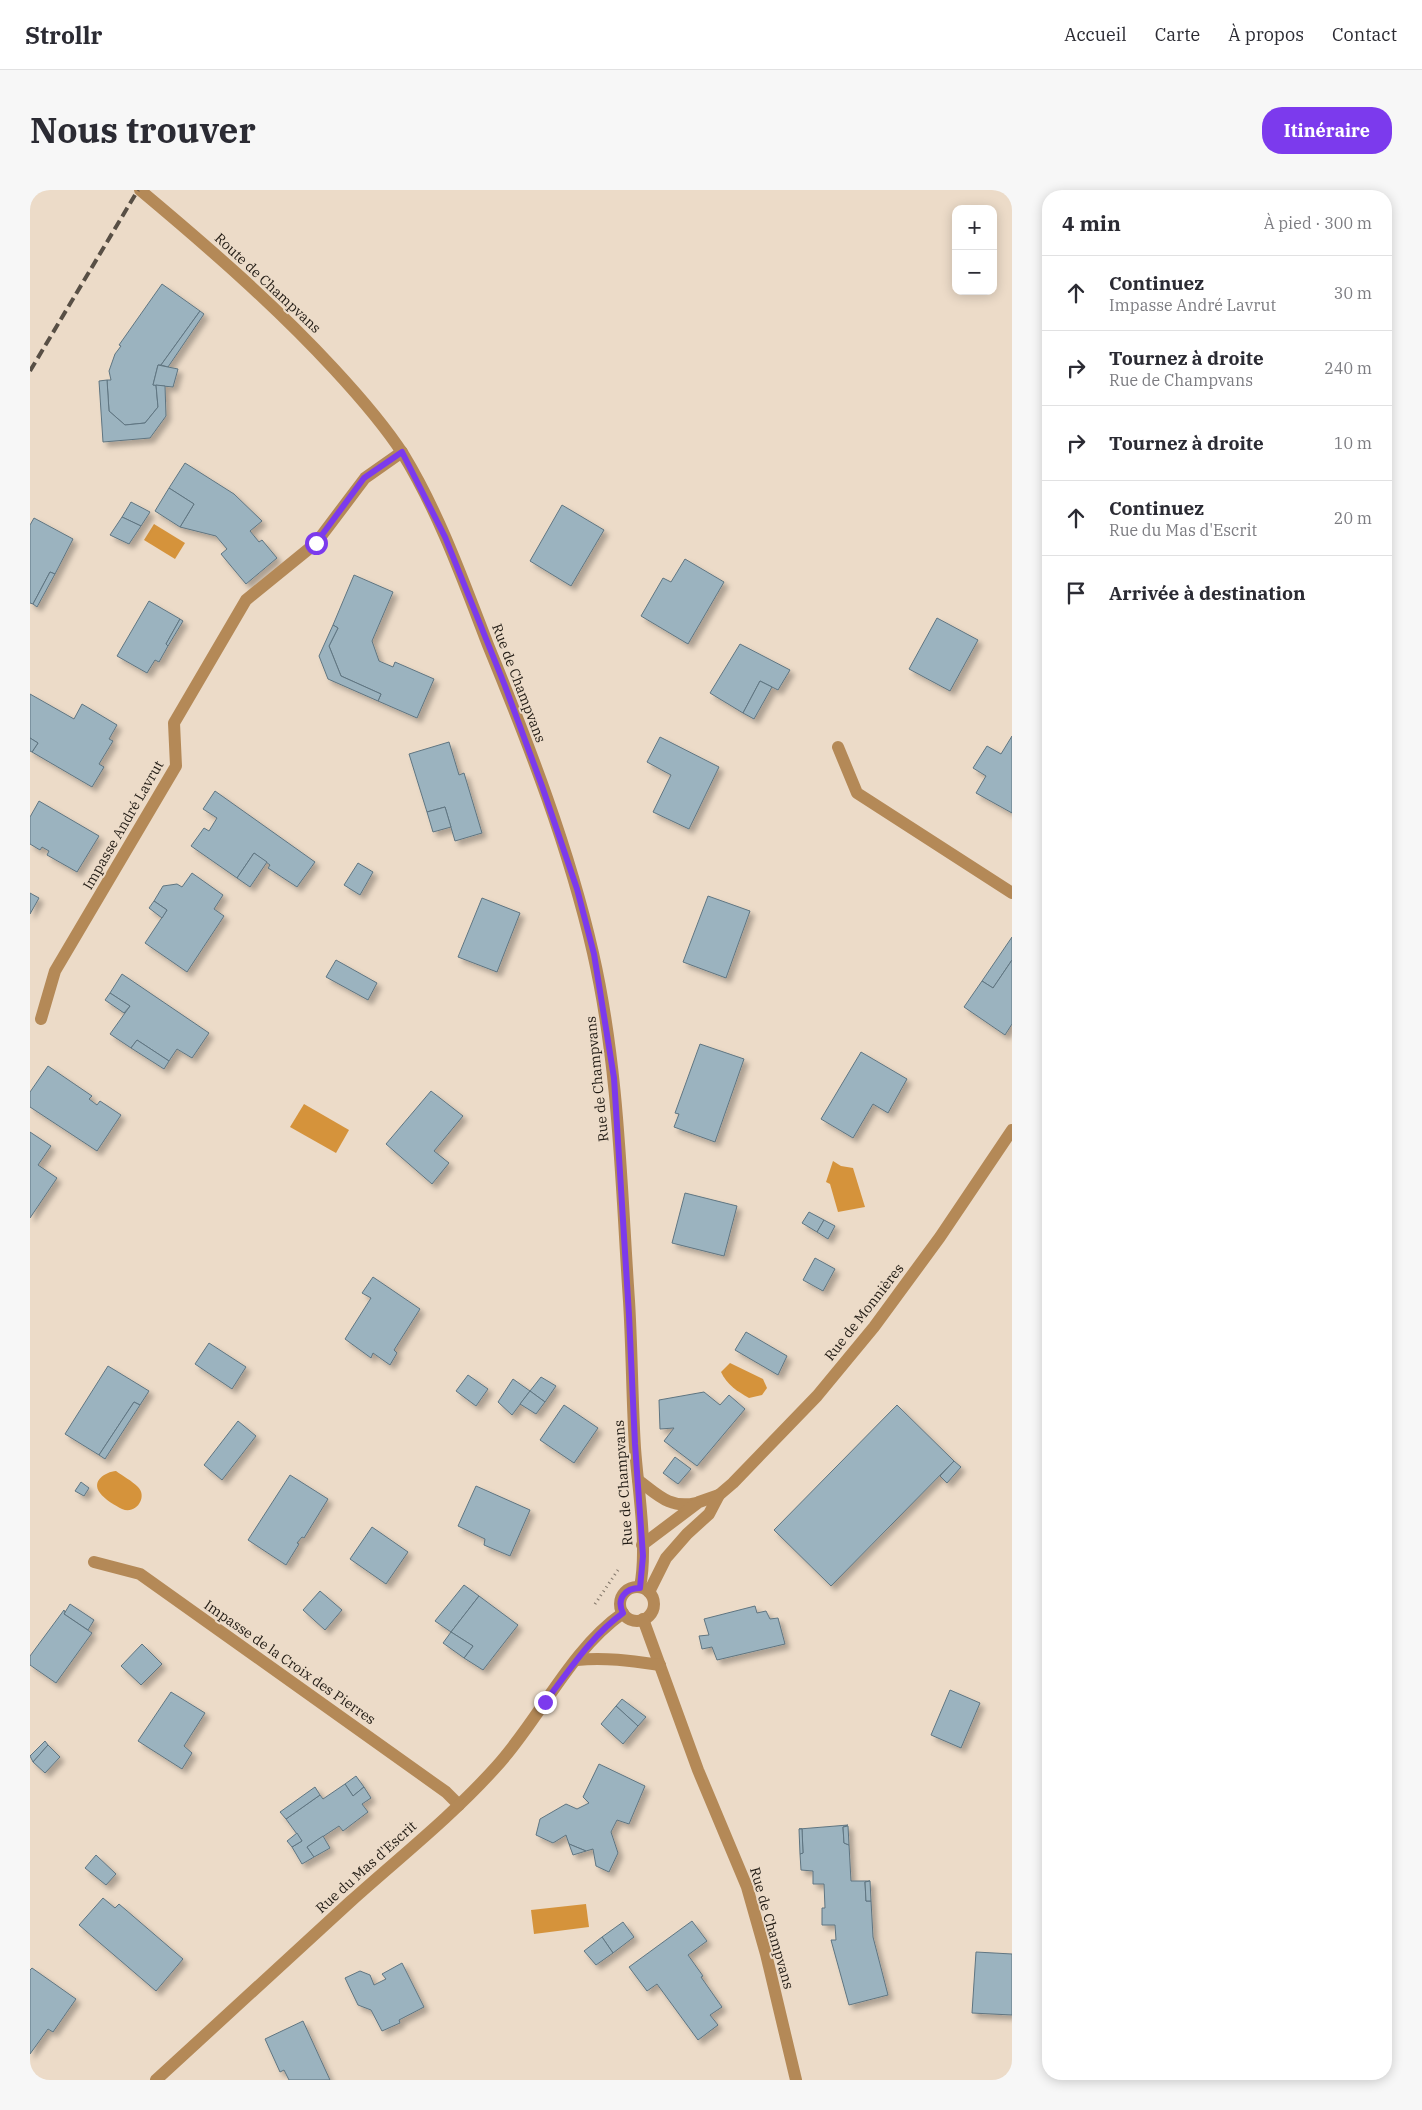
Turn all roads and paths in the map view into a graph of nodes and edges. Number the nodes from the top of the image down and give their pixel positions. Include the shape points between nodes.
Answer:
1 (140, 190) edge
2 (368, 405) joint
3 (402, 452) junction
4 (838, 747) dead end
5 (1012, 893) edge
6 (41, 1019) dead end
7 (1012, 1130) edge
8 (638, 1480) junction
9 (719, 1495) junction
10 (699, 1502) junction
11 (642, 1545) junction
12 (94, 1562) dead end
13 (620, 1565) dead end
14 (644, 1590) junction
15 (589, 1611) dead end
16 (623, 1613) junction
17 (643, 1619) junction
18 (577, 1660) junction
19 (660, 1665) junction
20 (459, 1805) junction
21 (156, 2080) edge
22 (796, 2080) edge

1 - 2 street, Route de Champvans via 244,278
2 - 3 street, Rue de Champvans
3 - 6 street, Impasse André Lavrut via 364,478 316,543 246,600 174,723 176,766 55,971
3 - 8 street, Rue de Champvans via 445,537 505,686 577,889 594,954 614,1078
4 - 5 street via 857,793
7 - 9 street, Rue de Monnières via 874,1327 817,1396
8 - 10 street, Rue de Monnières via 670,1503
8 - 11 street, Rue de Champvans
9 - 10 street, Rue de Monnières
9 - 14 street, Rue de Monnières via 709,1514 666,1558
10 - 11 street, Rue de Monnières
11 - 14 street, Rue de Champvans
12 - 20 street, Impasse de la Croix des Pierres via 140,1574 446,1792
13 - 15 path
14 - 16 street via 629,1589 621,1597
14 - 17 street via 653,1602 653,1608
16 - 17 street via 632,1620
16 - 18 street, Rue du Mas d'Escrit
17 - 19 street, Rue de Champvans
18 - 19 street via 593,1658
18 - 20 street, Rue du Mas d'Escrit via 519,1740
19 - 22 street, Rue de Champvans via 698,1770 747,1887
20 - 21 street, Rue du Mas d'Escrit

